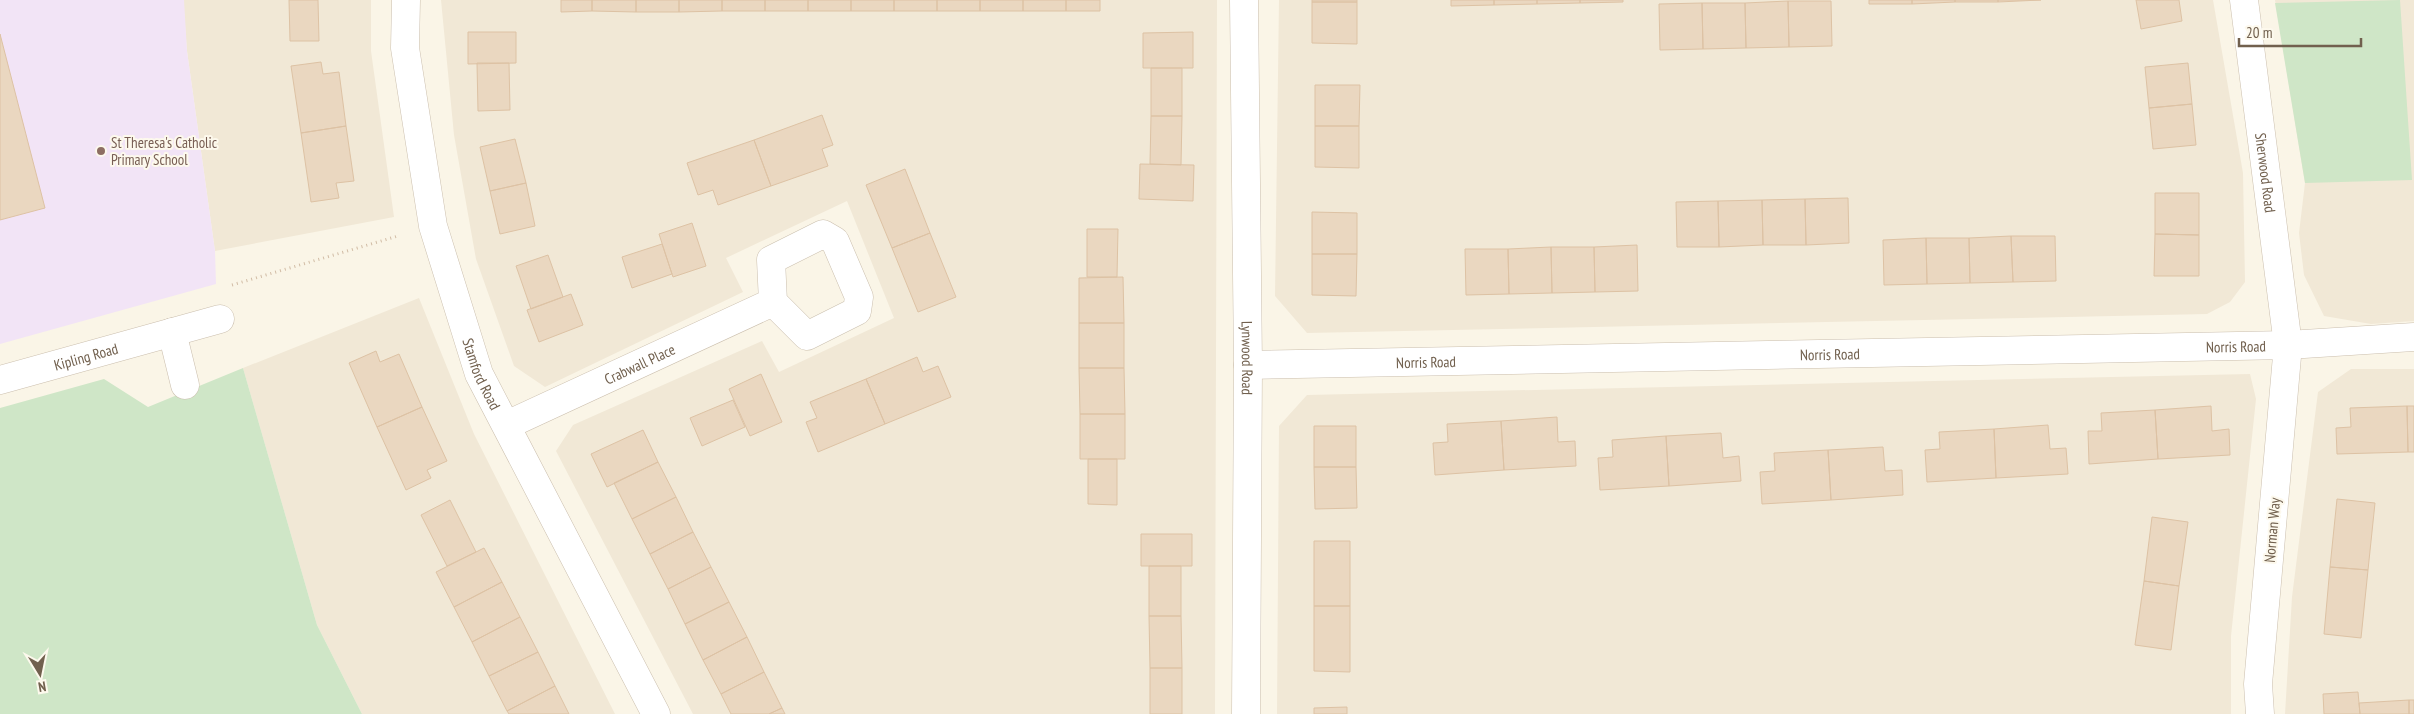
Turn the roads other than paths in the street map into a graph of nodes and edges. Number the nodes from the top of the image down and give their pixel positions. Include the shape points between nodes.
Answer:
1 (406, 0) edge
2 (1244, 0) edge
3 (2244, 0) edge
4 (773, 302) dead end
5 (220, 319) road end
6 (172, 332) junction
7 (2414, 338) edge
8 (2288, 345) junction
9 (1248, 366) junction
10 (0, 380) edge
11 (185, 385) dead end
12 (507, 425) junction
13 (656, 714) edge
14 (1246, 714) edge
15 (2260, 714) edge

1 - 12 street, Stamford Road via 405,48 433,226 480,374
2 - 9 street, Lynwood Road
3 - 8 street, Sherwood Road
4 - 12 street, Crabwall Place
5 - 6 street, Kipling Road
6 - 10 street, Kipling Road
6 - 11 street
7 - 8 street, Norris Road
8 - 9 street, Norris Road
8 - 15 street, Norman Way via 2258,684
9 - 14 street, Lynwood Road
12 - 13 street, Stamford Road

